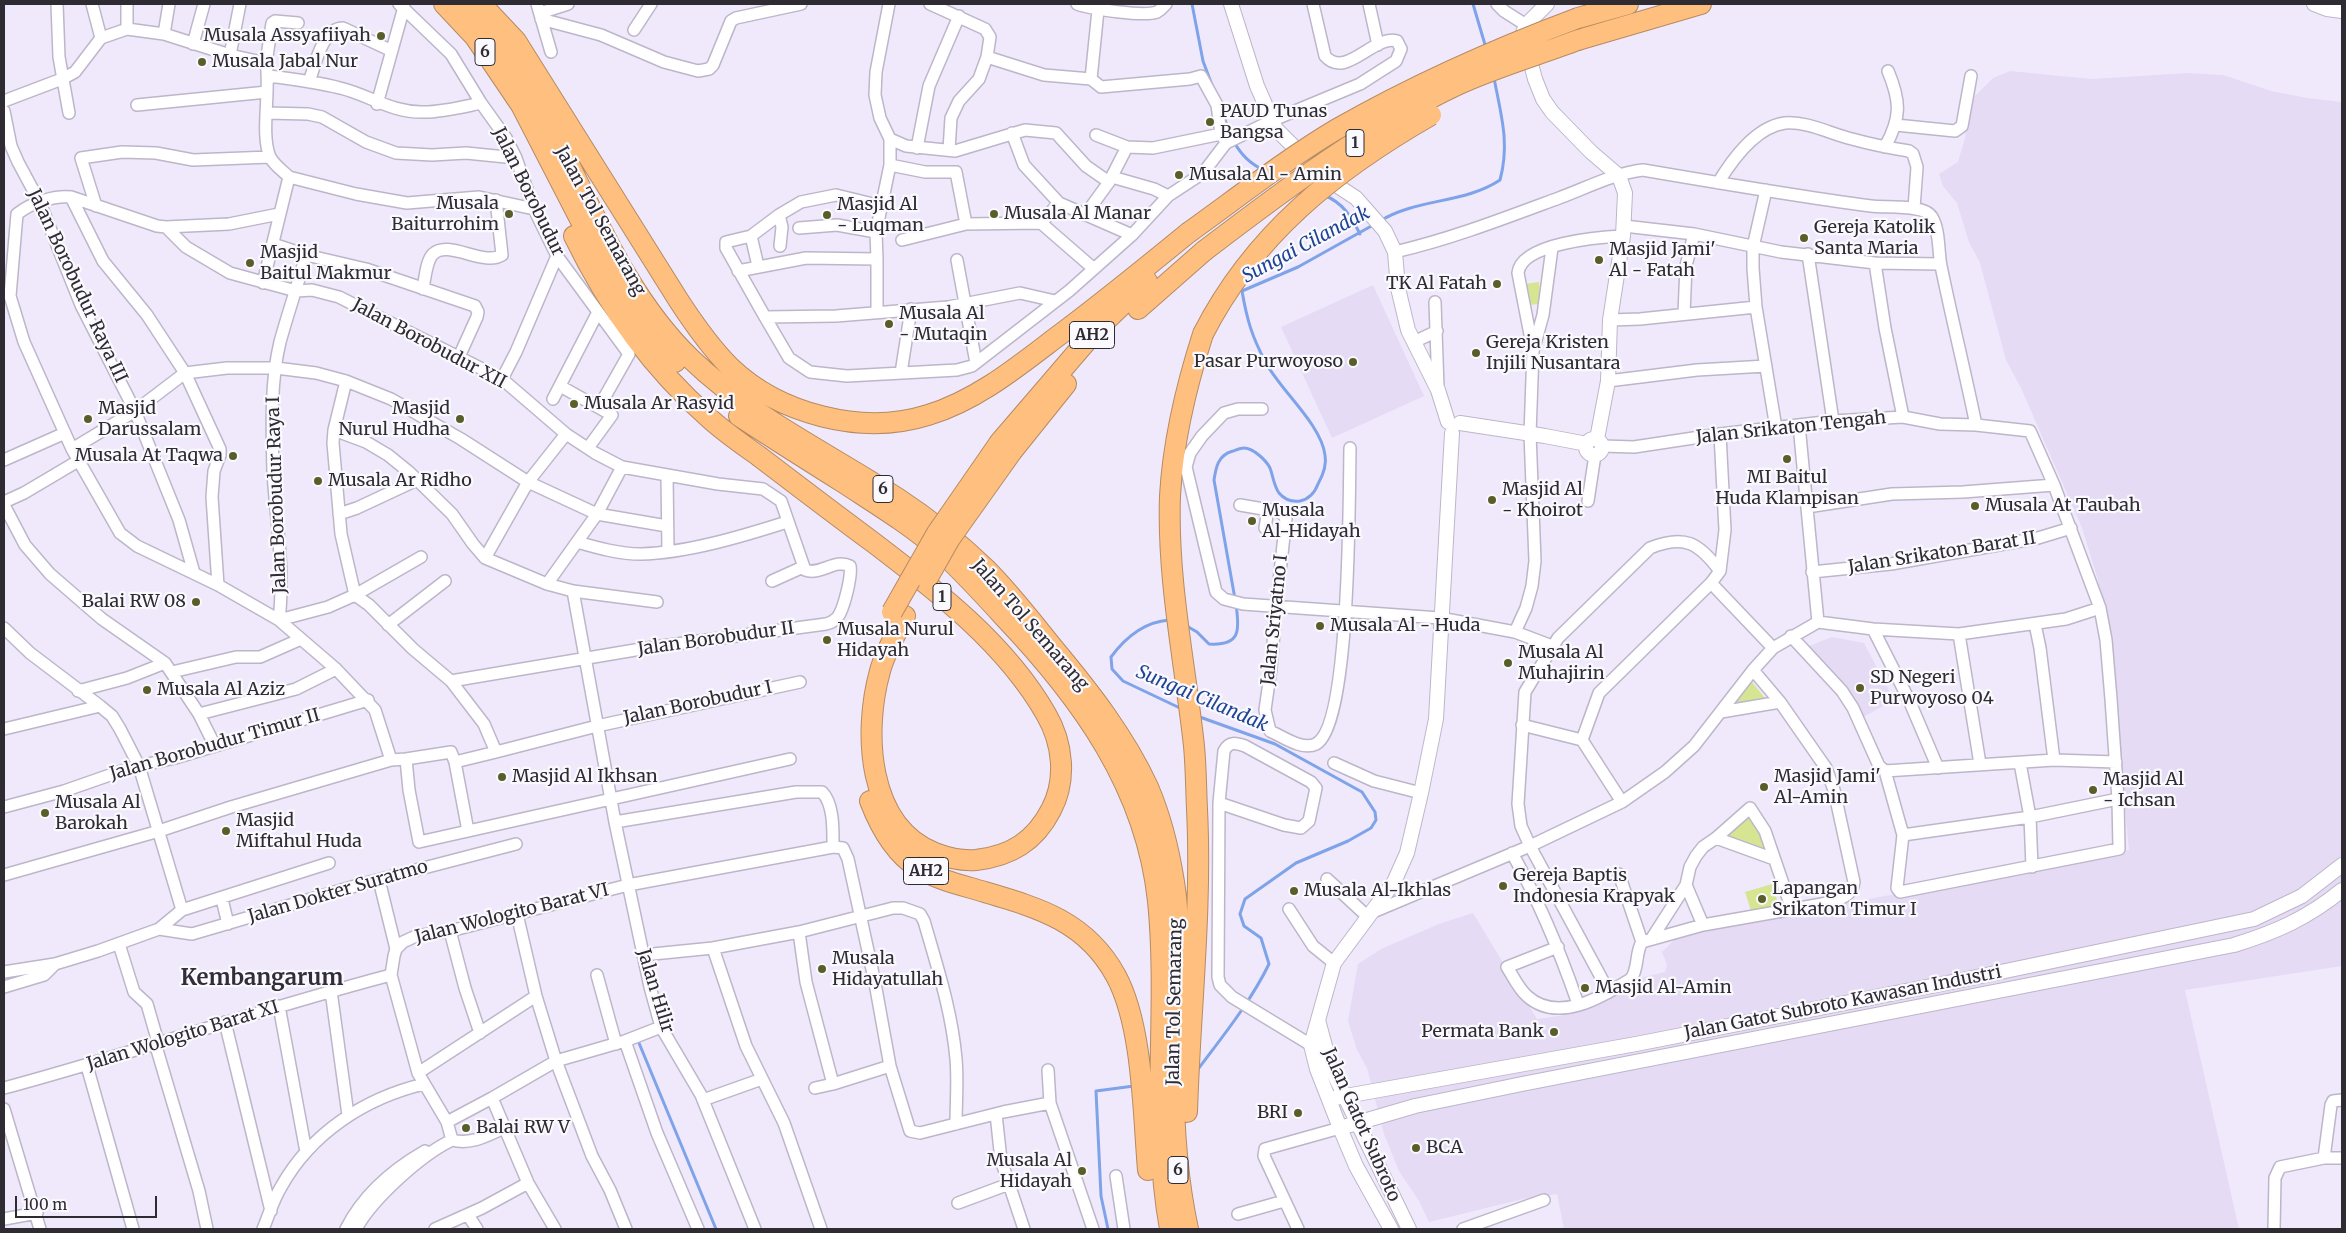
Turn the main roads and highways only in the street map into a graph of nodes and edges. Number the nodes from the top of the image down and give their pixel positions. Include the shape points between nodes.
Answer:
1 (444, 4) edge
2 (463, 4) edge
3 (481, 4) edge
4 (1628, 4) edge
5 (1701, 4) edge
6 (1521, 61) junction
7 (521, 105) junction
8 (1196, 242) junction
9 (898, 614) junction
10 (1167, 1038) junction
11 (1166, 1114) junction
12 (1156, 1229) edge
13 (1170, 1229) edge
14 (1188, 1229) edge
15 (1199, 1229) edge

1 - 7 highway, Jalan Tol Semarang / 6 via 475,36
2 - 10 highway, Jalan Tol Semarang / 6 via 487,28 520,74 616,256 651,312 690,358 747,405 935,525 986,569 1084,685 1126,747 1149,789 1165,836 1175,885 1176,957
3 - 8 highway, 1 via 516,41 702,336 730,367 750,383 784,404 813,414 849,421 890,422 928,415 964,400 998,381
4 - 8 highway, 1, bridge via 1578,18 1510,44 1338,130 1282,166
5 - 6 highway, 1, bridge via 1578,40
6 - 8 highway, 1, bridge via 1458,85 1347,148
6 - 11 highway, bridge via 1404,130 1306,201 1270,235 1240,272 1203,334 1176,434 1170,495 1171,557 1194,747 1198,846 1190,1022
7 - 9 highway, 1 via 544,174 594,277 630,331 670,380 708,418 937,593 982,633 1024,680 1048,716 1057,740 1062,776 1056,800 1043,827 1026,843 1003,855 973,860 947,858 922,848 904,834 888,809 878,785 872,749 873,706 880,669
7 - 10 highway, Jalan Tol Semarang / 6 via 601,260 639,321 679,366 738,416 892,514 937,549 1036,650 1085,713 1129,790 1149,849 1160,924
8 - 9 highway, 1, bridge via 1157,290 1110,335 1007,446 949,540
9 - 11 highway, AH2 via 870,664 861,704 858,746 864,788 880,826 900,852 918,868 945,880 1033,906 1066,922 1102,954 1128,1002 1136,1037
10 - 11 highway, Jalan Tol Semarang / 6
11 - 12 highway, AH2
11 - 13 highway, Jalan Tol Semarang / 6 via 1161,1174
11 - 14 highway, Jalan Tol Semarang / 6
11 - 15 highway via 1188,1171

